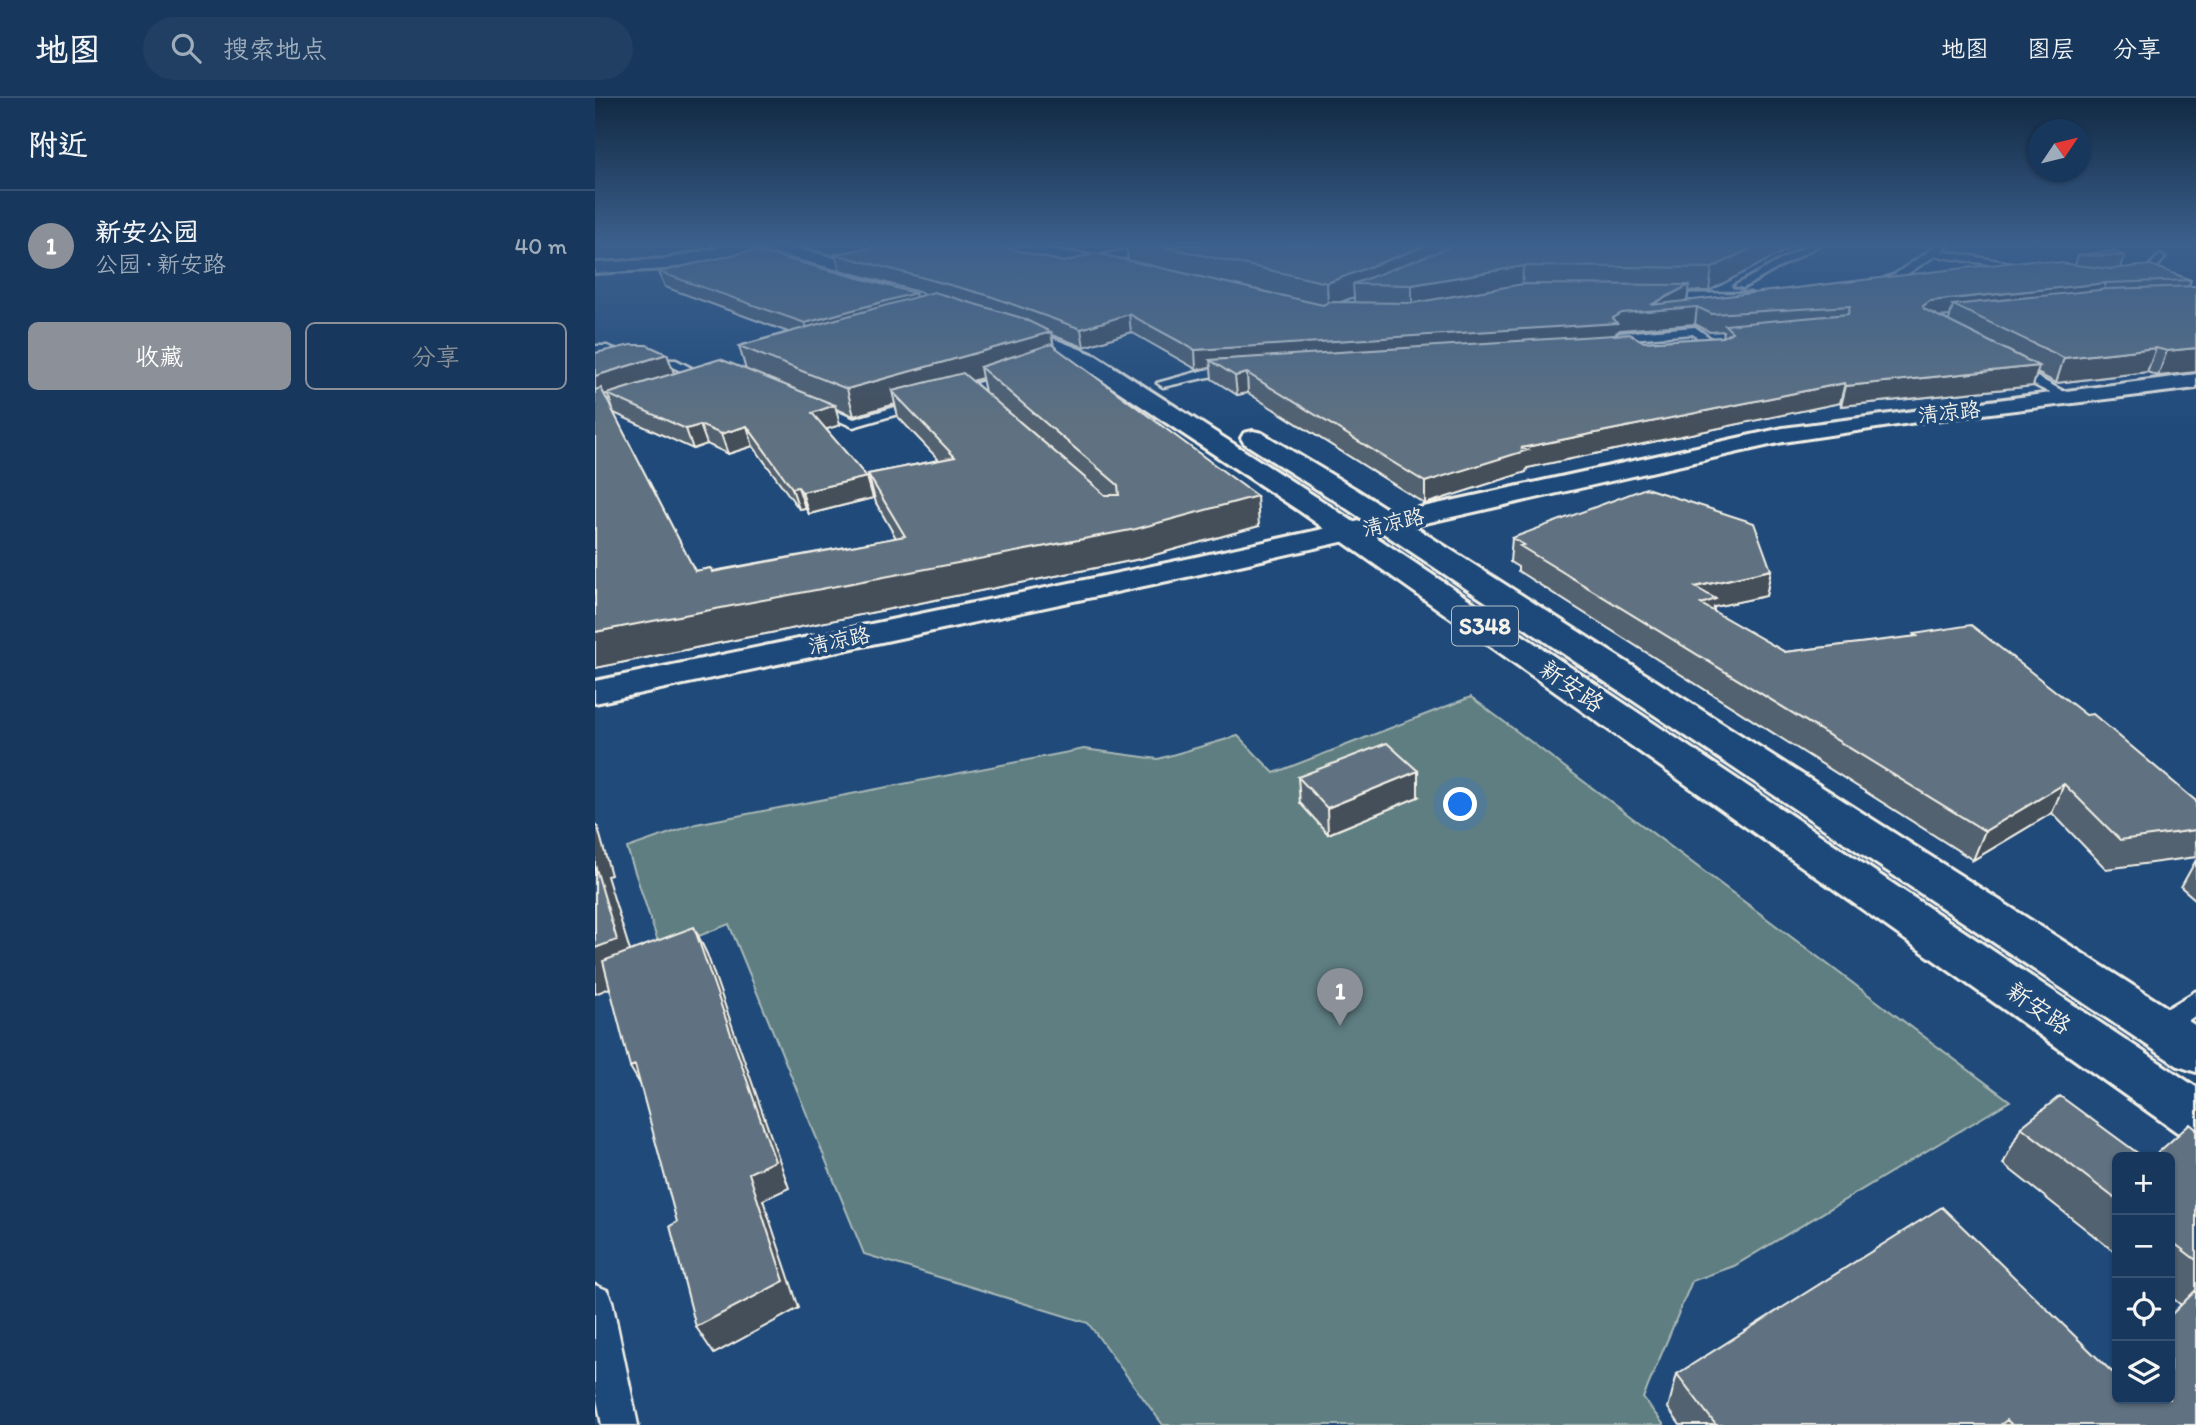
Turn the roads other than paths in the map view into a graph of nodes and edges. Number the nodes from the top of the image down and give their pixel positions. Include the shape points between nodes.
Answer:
1 (1730, 337) edge
2 (1705, 339) junction
3 (1632, 346) junction
4 (1619, 347) edge
5 (595, 349) edge
6 (1997, 360) edge
7 (1248, 371) edge
8 (716, 373) edge
9 (1024, 373) edge
10 (703, 377) junction
11 (2196, 382) edge
12 (1163, 383) junction
13 (679, 385) edge
14 (2068, 397) junction
15 (802, 402) edge
16 (1389, 523) junction
17 (1349, 532) junction
18 (595, 692) edge
19 (2196, 1001) edge
20 (2158, 1027) junction
21 (2196, 1052) edge
22 (2196, 1116) edge
23 (595, 1301) edge
24 (620, 1425) edge

1 - 2 lane
2 - 3 lane via 1695,330 1620,336
2 - 3 lane via 1720,350 1642,355
3 - 4 lane
5 - 10 lane via 642,363 673,362
6 - 14 lane
7 - 12 lane via 1208,373
8 - 10 lane
9 - 15 lane via 976,395 853,423
10 - 13 lane
11 - 14 main road, 清凉路
12 - 16 main road, 新安路 / S348
12 - 17 main road, 新安路 / S348 via 1090,341 977,310 1034,336 1063,360
14 - 16 main road, 清凉路 via 1783,435
16 - 17 main road, 清凉路
16 - 20 main road, 新安路 / S348
17 - 18 main road, 清凉路
17 - 22 main road, 新安路 / S348
19 - 20 lane
20 - 21 main road, 新安路 / S348
23 - 24 lane

